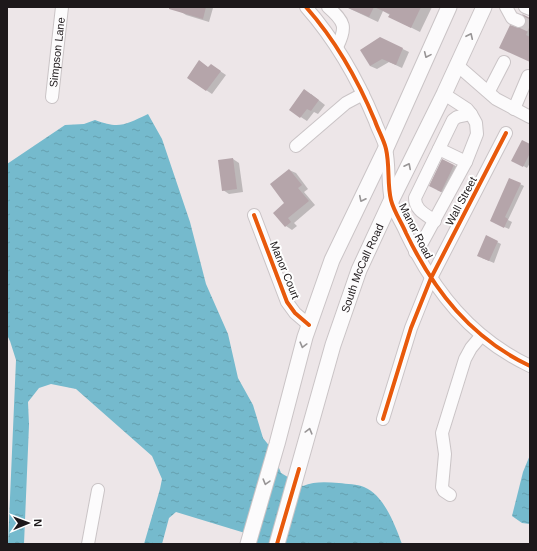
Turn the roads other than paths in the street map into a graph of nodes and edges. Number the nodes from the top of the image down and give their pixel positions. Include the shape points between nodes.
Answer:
1 (62, 7) edge
2 (306, 7) edge
3 (328, 7) edge
4 (449, 7) edge
5 (484, 7) edge
6 (506, 7) edge
7 (526, 7) edge
8 (530, 9) edge
9 (519, 21) tunnel mouth
10 (337, 47) junction
11 (504, 62) dead end
12 (457, 65) junction
13 (528, 76) dead end
14 (489, 91) junction
15 (363, 94) junction
16 (444, 94) junction
17 (52, 97) dead end
18 (514, 109) junction
19 (471, 114) junction
20 (530, 117) edge
21 (506, 133) dead end
22 (296, 146) dead end
23 (386, 148) junction
24 (439, 149) junction
25 (466, 162) junction
26 (391, 201) junction
27 (254, 215) dead end
28 (435, 221) junction
29 (416, 252) junction
30 (431, 278) junction
31 (309, 325) junction
32 (482, 336) junction
33 (530, 366) edge
34 (383, 419) dead end
35 (98, 490) dead end
36 (450, 495) dead end
37 (88, 544) edge
38 (248, 544) edge
39 (277, 544) edge

1 - 17 street, Simpson Lane
2 - 10 street, Manor Road
3 - 10 street via 338,16 344,27
4 -> 23 main road
12 -> 5 main road, South McCall Road
6 - 9 street via 512,18
7 - 8 street
10 - 15 street, Manor Road
11 - 14 street
12 - 14 street
12 - 16 main road, South McCall Road
13 - 18 street
14 - 18 street via 496,99
15 - 22 street via 346,103
15 - 23 street, Manor Road
16 - 19 street
26 -> 16 main road, South McCall Road
18 - 20 street
19 - 24 street via 453,120
19 - 25 street via 476,123 477,134
21 - 30 street, Wall Street
23 - 26 street, Manor Road
23 -> 31 main road via 332,260
24 - 25 street
24 - 28 street via 414,198 419,210
25 - 28 street
26 - 29 street, Manor Road
39 -> 26 main road, South McCall Road via 336,335 359,270
27 - 31 street, Manor Court via 287,302
28 - 29 street
29 - 30 street, Manor Road
30 - 32 street, Manor Road via 456,312
30 - 34 street, Wall Street
31 -> 38 main road
32 - 33 street, Manor Road
32 - 36 street via 471,348 463,365 442,433 446,454 442,487
35 - 37 street

